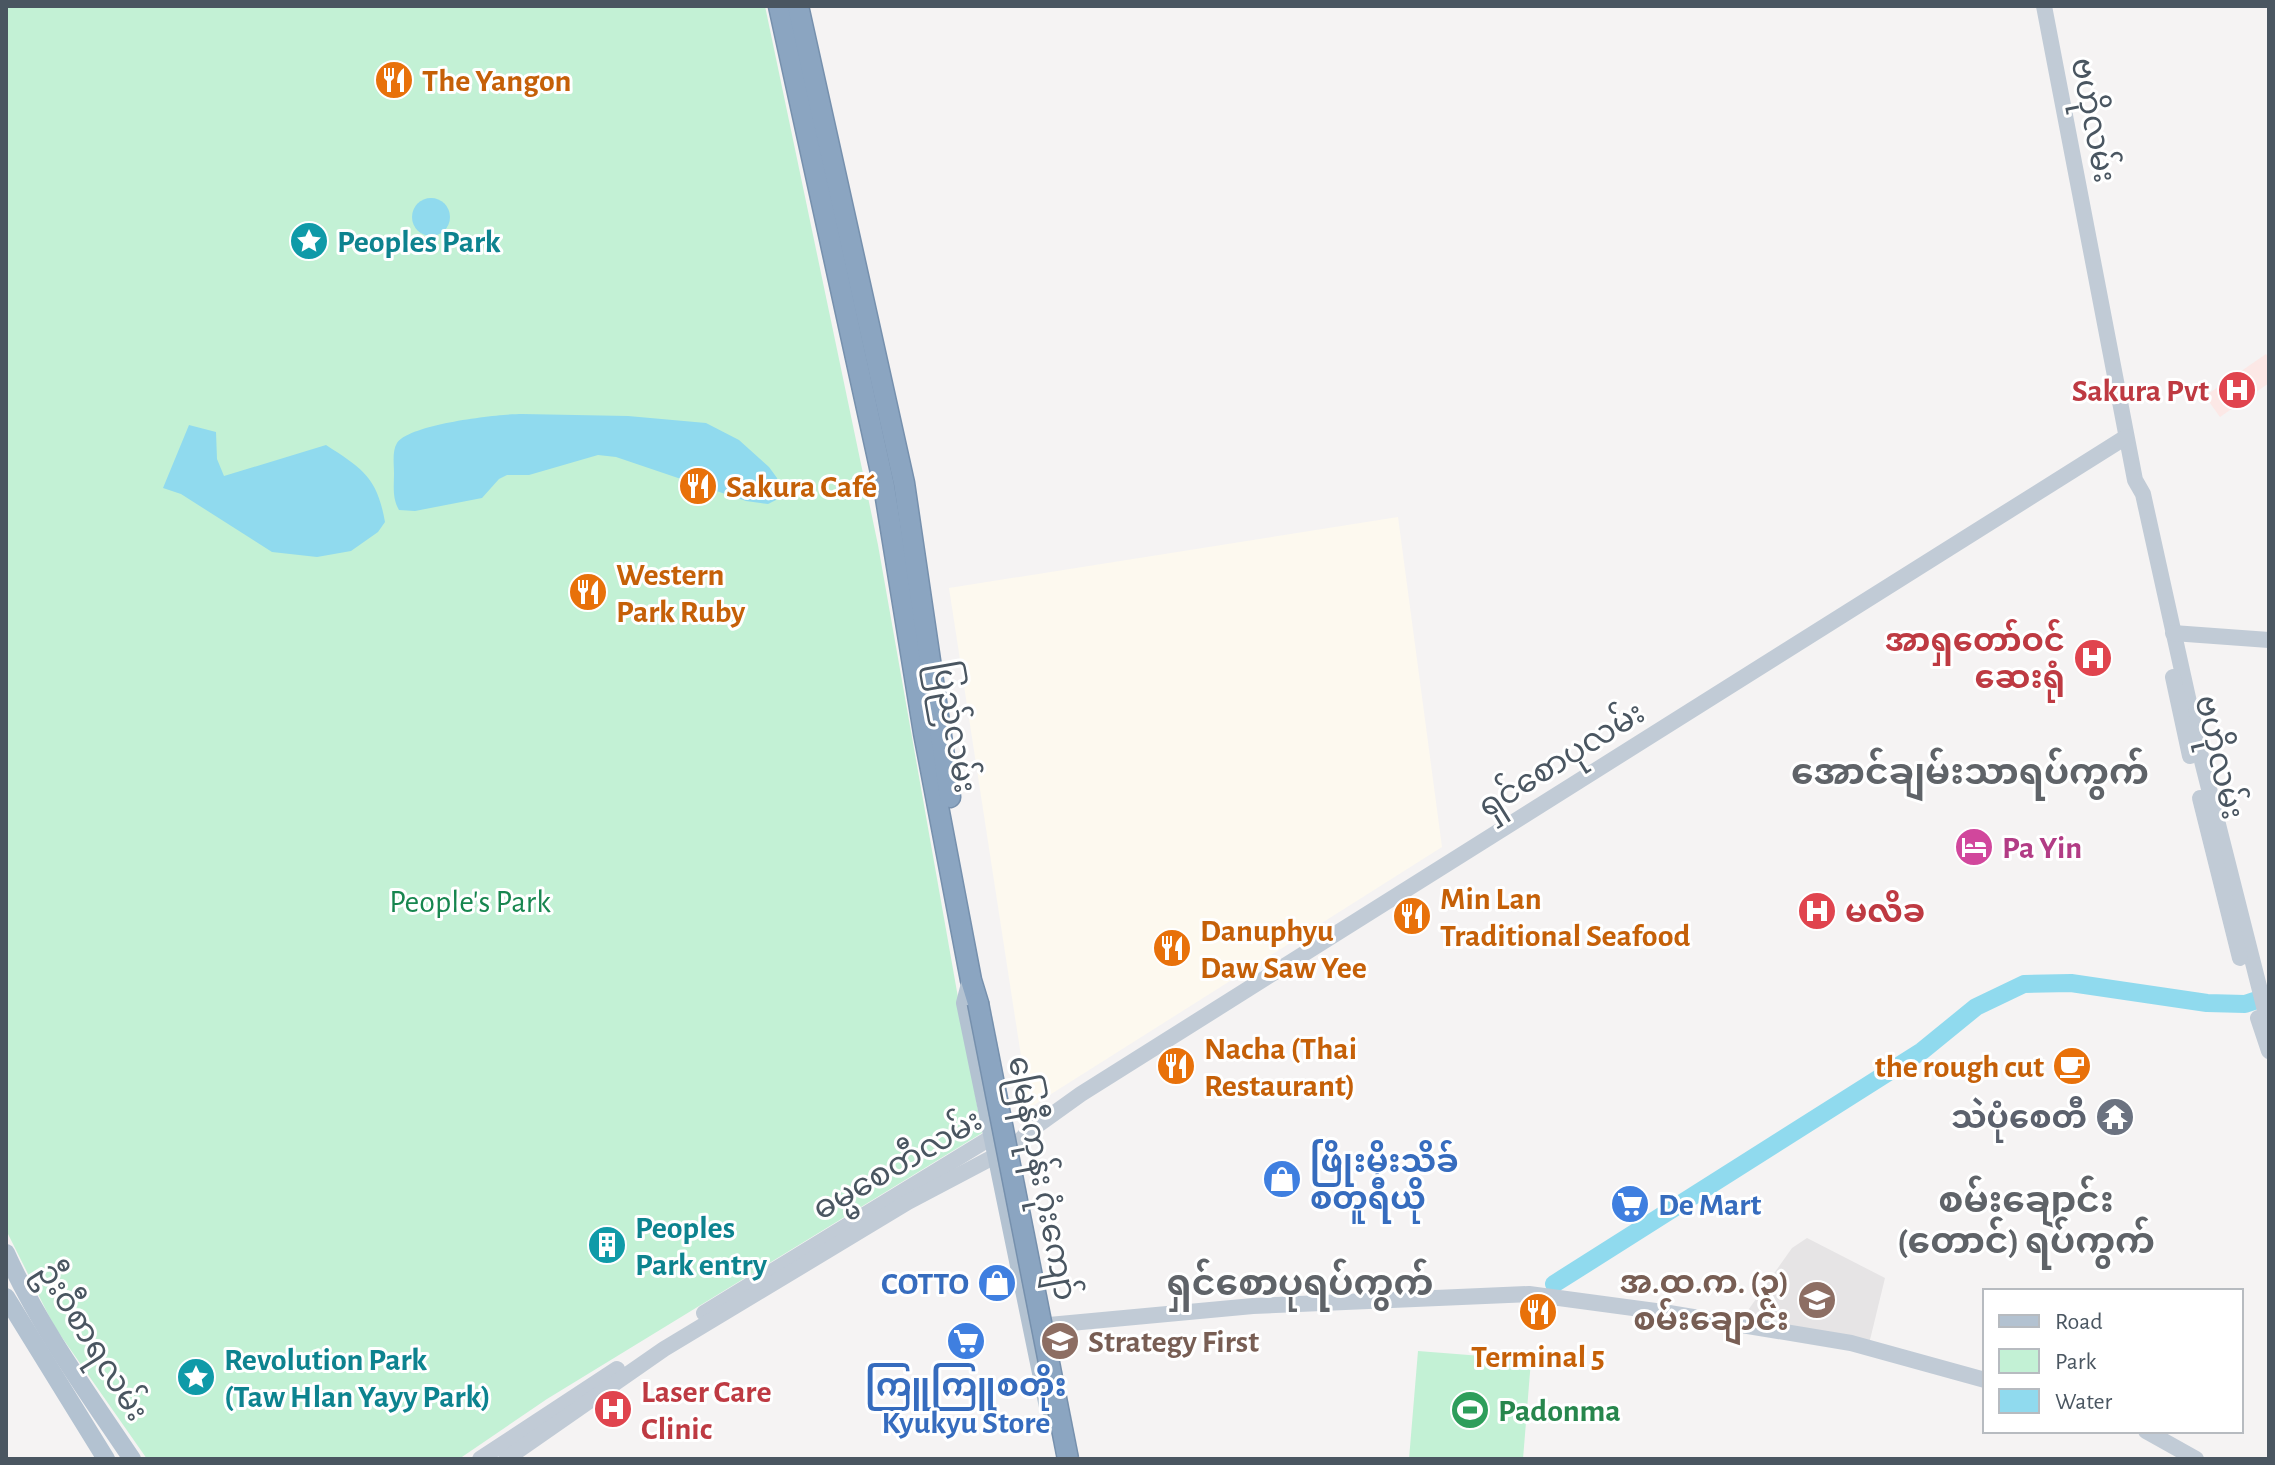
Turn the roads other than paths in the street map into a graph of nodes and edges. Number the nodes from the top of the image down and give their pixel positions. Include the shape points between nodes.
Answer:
1 (779, 6) edge
2 (798, 6) edge
3 (2044, 6) edge
4 (2126, 437) junction
5 (2135, 480) junction
6 (2173, 633) junction
7 (2269, 640) edge
8 (973, 978) junction
9 (2254, 989) junction
10 (2267, 1032) edge
11 (1019, 1136) junction
12 (994, 1146) junction
13 (6, 1253) edge
14 (6, 1297) edge
15 (1049, 1325) junction
16 (1983, 1379) edge
17 (2150, 1433) edge
18 (106, 1459) edge
19 (132, 1459) edge
20 (480, 1459) edge
21 (506, 1459) edge
22 (1058, 1459) edge
23 (1068, 1459) edge
24 (1076, 1459) edge
25 (2196, 1459) edge

1 - 8 highway, ပြည်လမ်း via 884,486 924,733
2 - 8 highway, ပြည်လမ်း via 904,483
3 - 4 main road, ဗဟိုလမ်း
4 - 5 main road, ဗဟိုလမ်း
4 - 11 main road, ရှင်စောပုလမ်း
5 - 6 main road, ဗဟိုလမ်း via 2143,494
5 - 9 main road, ဗဟိုလမ်း via 2133,495 2210,843
6 - 7 main road
6 - 9 main road, ဗဟိုလမ်း
8 - 11 main road, ပြည်လမ်း via 986,997
8 - 12 main road, ပြည်လမ်း via 965,1003
8 - 23 highway, မြေနီကုန်း ဂုံးကျော်, bridge
9 - 10 main road, ဗဟိုလမ်း
11 - 12 main road, ဓမ္မစေတီလမ်း
11 - 15 main road, ပြည်လမ်း
12 - 20 main road, ဓမ္မစေတီလမ်း via 769,1271
12 - 21 main road, ဓမ္မစေတီလမ်း via 664,1349
12 - 22 main road, ပြည်လမ်း
13 - 19 main road, ဦးဝီစာရလမ်း via 62,1353
14 - 18 main road, ဦးဝီစာရလမ်း
15 - 16 main road via 1253,1306 1529,1294 1872,1347
15 - 24 main road, ပြည်လမ်း
17 - 25 main road

